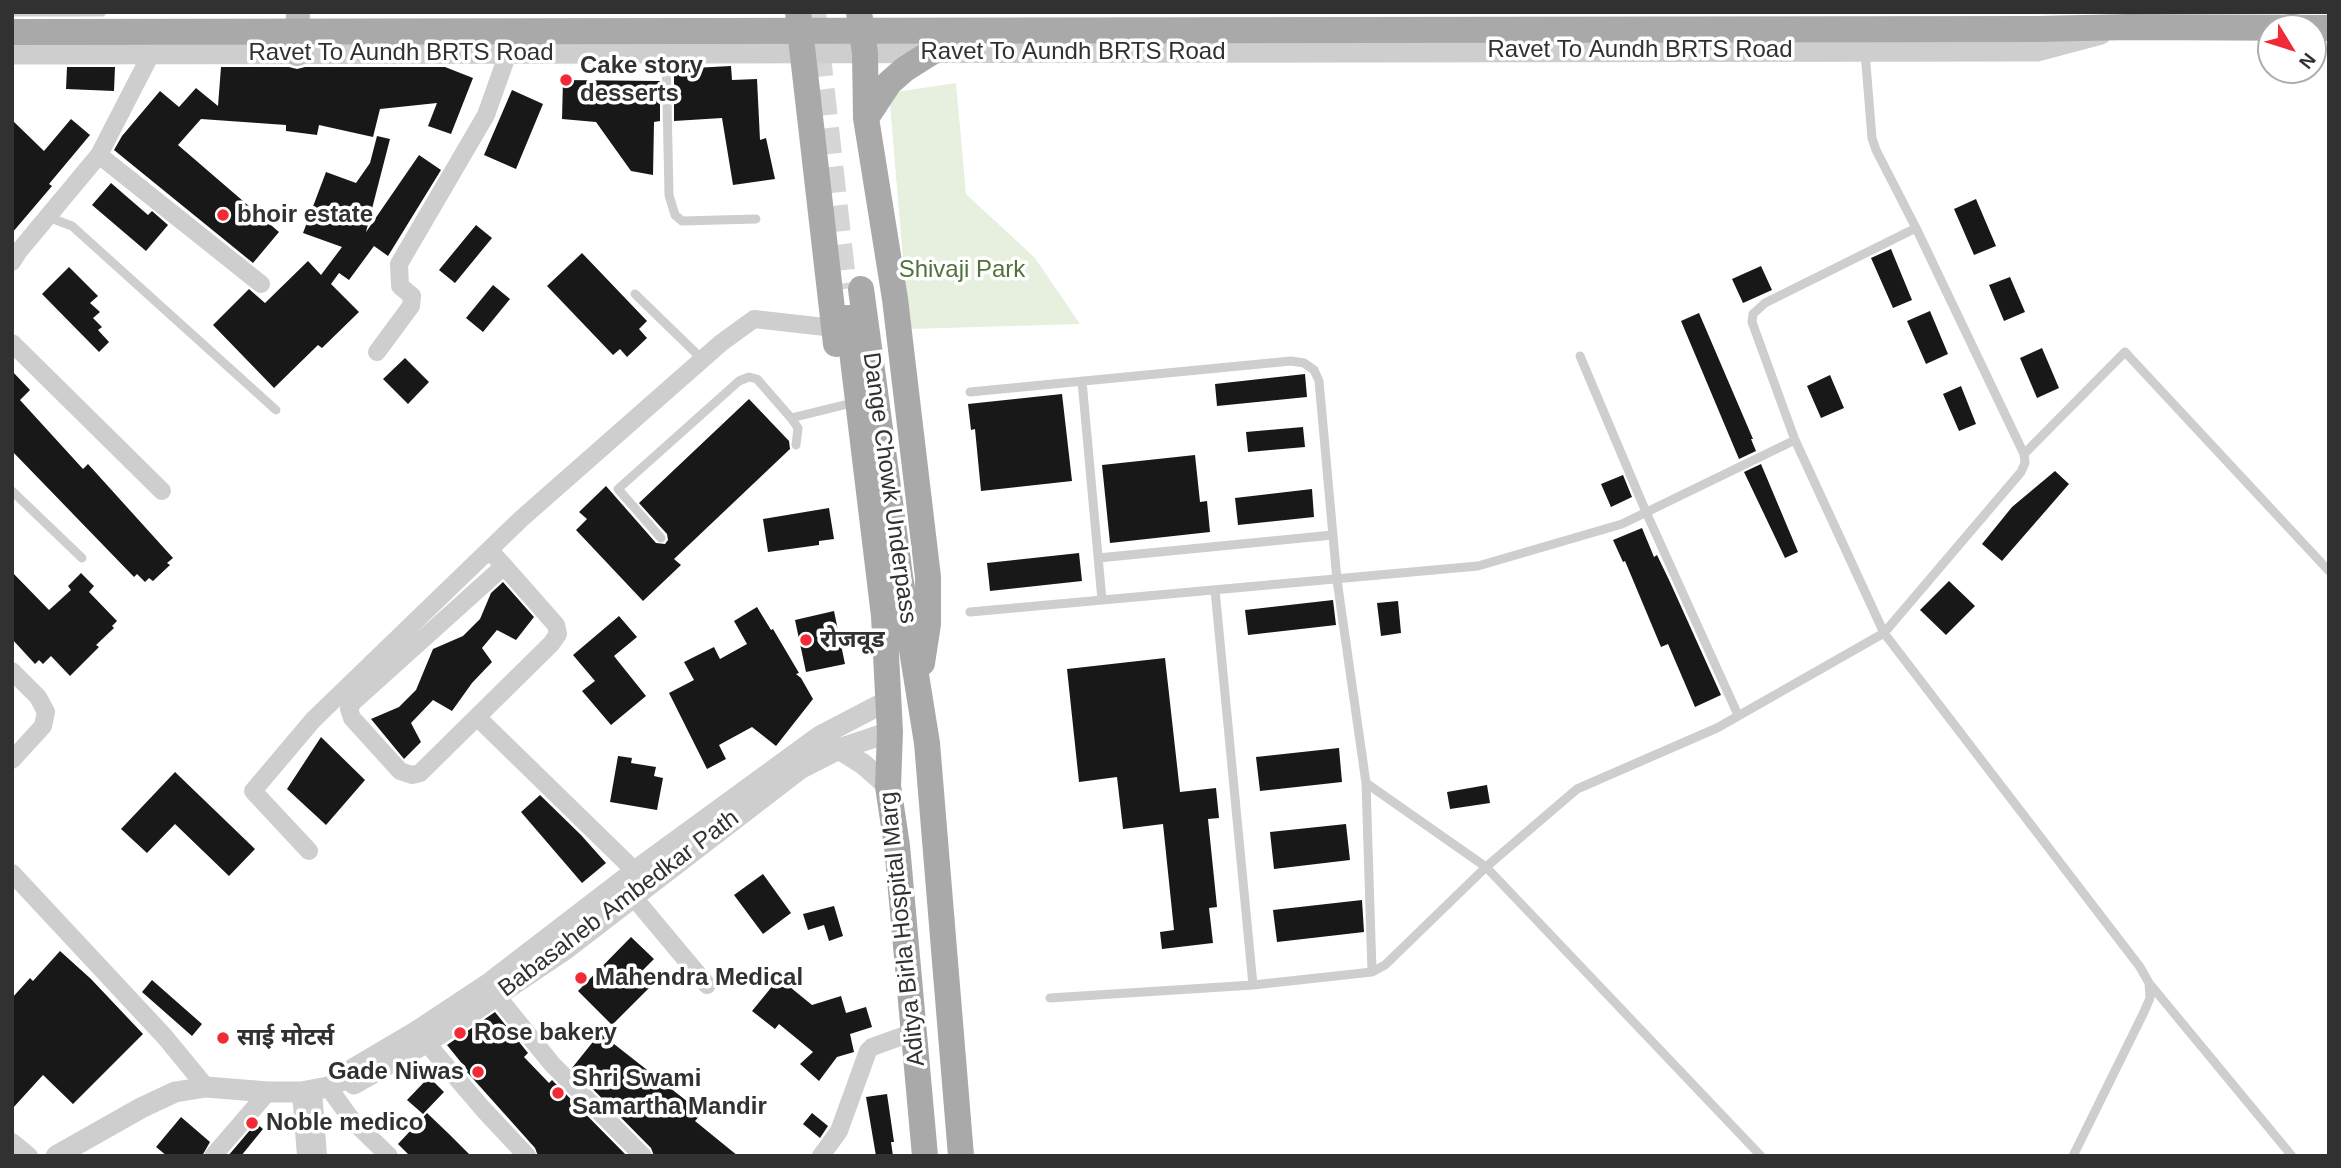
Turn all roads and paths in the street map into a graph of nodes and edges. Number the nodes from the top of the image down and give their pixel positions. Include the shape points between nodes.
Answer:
1 (12, 12) edge
2 (102, 12) edge
3 (298, 12) edge
4 (798, 12) edge
5 (859, 12) edge
6 (2130, 27) junction
7 (2329, 28) edge
8 (12, 32) edge
9 (1865, 50) junction
10 (932, 52) junction
11 (508, 53) junction
12 (865, 53) junction
13 (12, 54) edge
14 (151, 54) junction
15 (297, 54) junction
16 (666, 54) junction
17 (803, 54) junction
18 (866, 118) junction
19 (99, 155) junction
20 (48, 217) junction
21 (756, 219) dead end
22 (1916, 228) junction
23 (12, 262) edge
24 (261, 284) dead end
25 (635, 294) dead end
26 (834, 328) junction
27 (12, 343) edge
28 (377, 352) dead end
29 (1580, 355) dead end
30 (702, 359) junction
31 (1082, 381) junction
32 (970, 392) dead end
33 (844, 405) junction
34 (276, 410) dead end
35 (791, 418) junction
36 (1795, 440) junction
37 (796, 445) dead end
38 (2024, 454) junction
39 (12, 491) edge
40 (162, 491) dead end
41 (1646, 512) junction
42 (1333, 535) junction
43 (661, 538) dead end
44 (489, 550) junction
45 (82, 558) dead end
46 (1098, 558) junction
47 (504, 566) junction
48 (2329, 571) edge
49 (1336, 580) junction
50 (1215, 590) junction
51 (1101, 600) junction
52 (970, 612) dead end
53 (884, 616) junction
54 (1884, 633) junction
55 (12, 671) edge
56 (918, 687) junction
57 (887, 701) junction
58 (1738, 715) junction
59 (477, 717) junction
60 (890, 732) junction
61 (927, 743) joint
62 (839, 749) junction
63 (12, 761) edge
64 (1366, 783) junction
65 (888, 786) junction
66 (309, 851) dead end
67 (1486, 867) junction
68 (12, 873) edge
69 (630, 883) junction
70 (1372, 972) junction
71 (2149, 983) junction
72 (708, 985) dead end
73 (1253, 985) junction
74 (492, 990) junction
75 (1050, 998) dead end
76 (914, 1032) junction
77 (421, 1037) junction
78 (206, 1087) junction
79 (321, 1088) junction
80 (268, 1092) junction
81 (12, 1142) edge
82 (29, 1156) edge
83 (56, 1156) edge
84 (214, 1156) edge
85 (306, 1156) edge
86 (318, 1156) edge
87 (389, 1156) edge
88 (527, 1156) edge
89 (643, 1156) edge
90 (821, 1156) edge
91 (925, 1156) edge
92 (961, 1156) edge
93 (1761, 1156) edge
94 (2073, 1156) edge
95 (2292, 1156) edge

1 - 2 lane
3 - 15 main road
4 - 17 main road
5 - 12 main road
6 - 7 main road
6 - 8 main road, bridge
6 - 9 street, Ravet To Aundh BRTS Road via 2037,51
9 - 10 street, Ravet To Aundh BRTS Road
9 - 22 lane via 1872,138
10 - 12 street, Ravet To Aundh BRTS Road
10 - 18 main road via 889,82
11 - 15 street, Ravet To Aundh BRTS Road
11 - 16 street, Ravet To Aundh BRTS Road
11 - 28 street via 486,115 399,264 400,286 412,296 411,306
12 - 17 street, Ravet To Aundh BRTS Road
12 - 18 main road
13 - 14 street, Ravet To Aundh BRTS Road
14 - 15 street, Ravet To Aundh BRTS Road
14 - 19 street
16 - 17 street, Ravet To Aundh BRTS Road
16 - 21 lane via 674,215 682,221
17 - 26 main road
18 - 56 main road via 895,299 928,577 928,624
19 - 20 street
19 - 24 street
20 - 23 street
20 - 34 lane via 72,226
22 - 36 lane via 1765,303 1753,314
22 - 38 lane
25 - 30 lane
26 - 30 street via 754,319
26 - 33 main road
27 - 40 street
29 - 41 lane
30 - 44 street
31 - 32 lane
31 - 42 lane via 1304,363 1319,381
31 - 46 lane
33 - 35 lane
33 - 53 main road via 865,586
35 - 37 lane via 798,428
35 - 43 lane via 757,379 739,381 618,489
36 - 41 lane
36 - 54 lane
38 - 48 lane via 2125,352
38 - 54 lane via 2021,472
39 - 45 lane
41 - 49 lane via 1610,528 1478,566
41 - 58 lane
42 - 46 lane
42 - 49 lane
44 - 47 street
44 - 66 street via 313,720 253,791
46 - 51 lane
47 - 59 street via 556,625 558,634
47 - 59 street via 349,709 400,771 412,775 420,773
49 - 50 lane
49 - 64 lane
50 - 51 lane
50 - 73 lane
51 - 52 lane
53 - 56 main road, Dange Chowk Underpass via 853,289
53 - 57 main road, Dange Chowk Underpass
54 - 58 lane
54 - 71 lane
55 - 63 street via 46,712 43,726
56 - 61 main road, Dange Chowk Underpass
57 - 60 main road, Aditya Birla Hospital Marg
57 - 69 street, Babasaheb Ambedkar Path via 820,736
58 - 67 lane via 1577,789
59 - 69 street
60 - 62 street, Babasaheb Ambedkar Path
60 - 65 main road, Aditya Birla Hospital Marg
61 - 92 main road, Aditya Birla Hospital Marg
62 - 65 street
62 - 69 street, Babasaheb Ambedkar Path via 800,769
64 - 67 lane
64 - 70 lane
65 - 76 main road, Aditya Birla Hospital Marg
67 - 70 lane via 1385,965
67 - 93 lane
68 - 78 street
69 - 72 street
69 - 74 street, Babasaheb Ambedkar Path
70 - 73 lane
71 - 94 lane via 2150,998 2144,1012
71 - 95 lane
73 - 75 lane
74 - 77 street, Babasaheb Ambedkar Path
74 - 89 street via 552,1065
76 - 90 street via 868,1051 839,1131
76 - 91 main road, Aditya Birla Hospital Marg
77 - 79 street, Babasaheb Ambedkar Path
77 - 88 street
78 - 80 street
78 - 83 street via 175,1092
79 - 80 street
79 - 85 street
79 - 86 street
79 - 87 street
80 - 84 street
81 - 82 street

